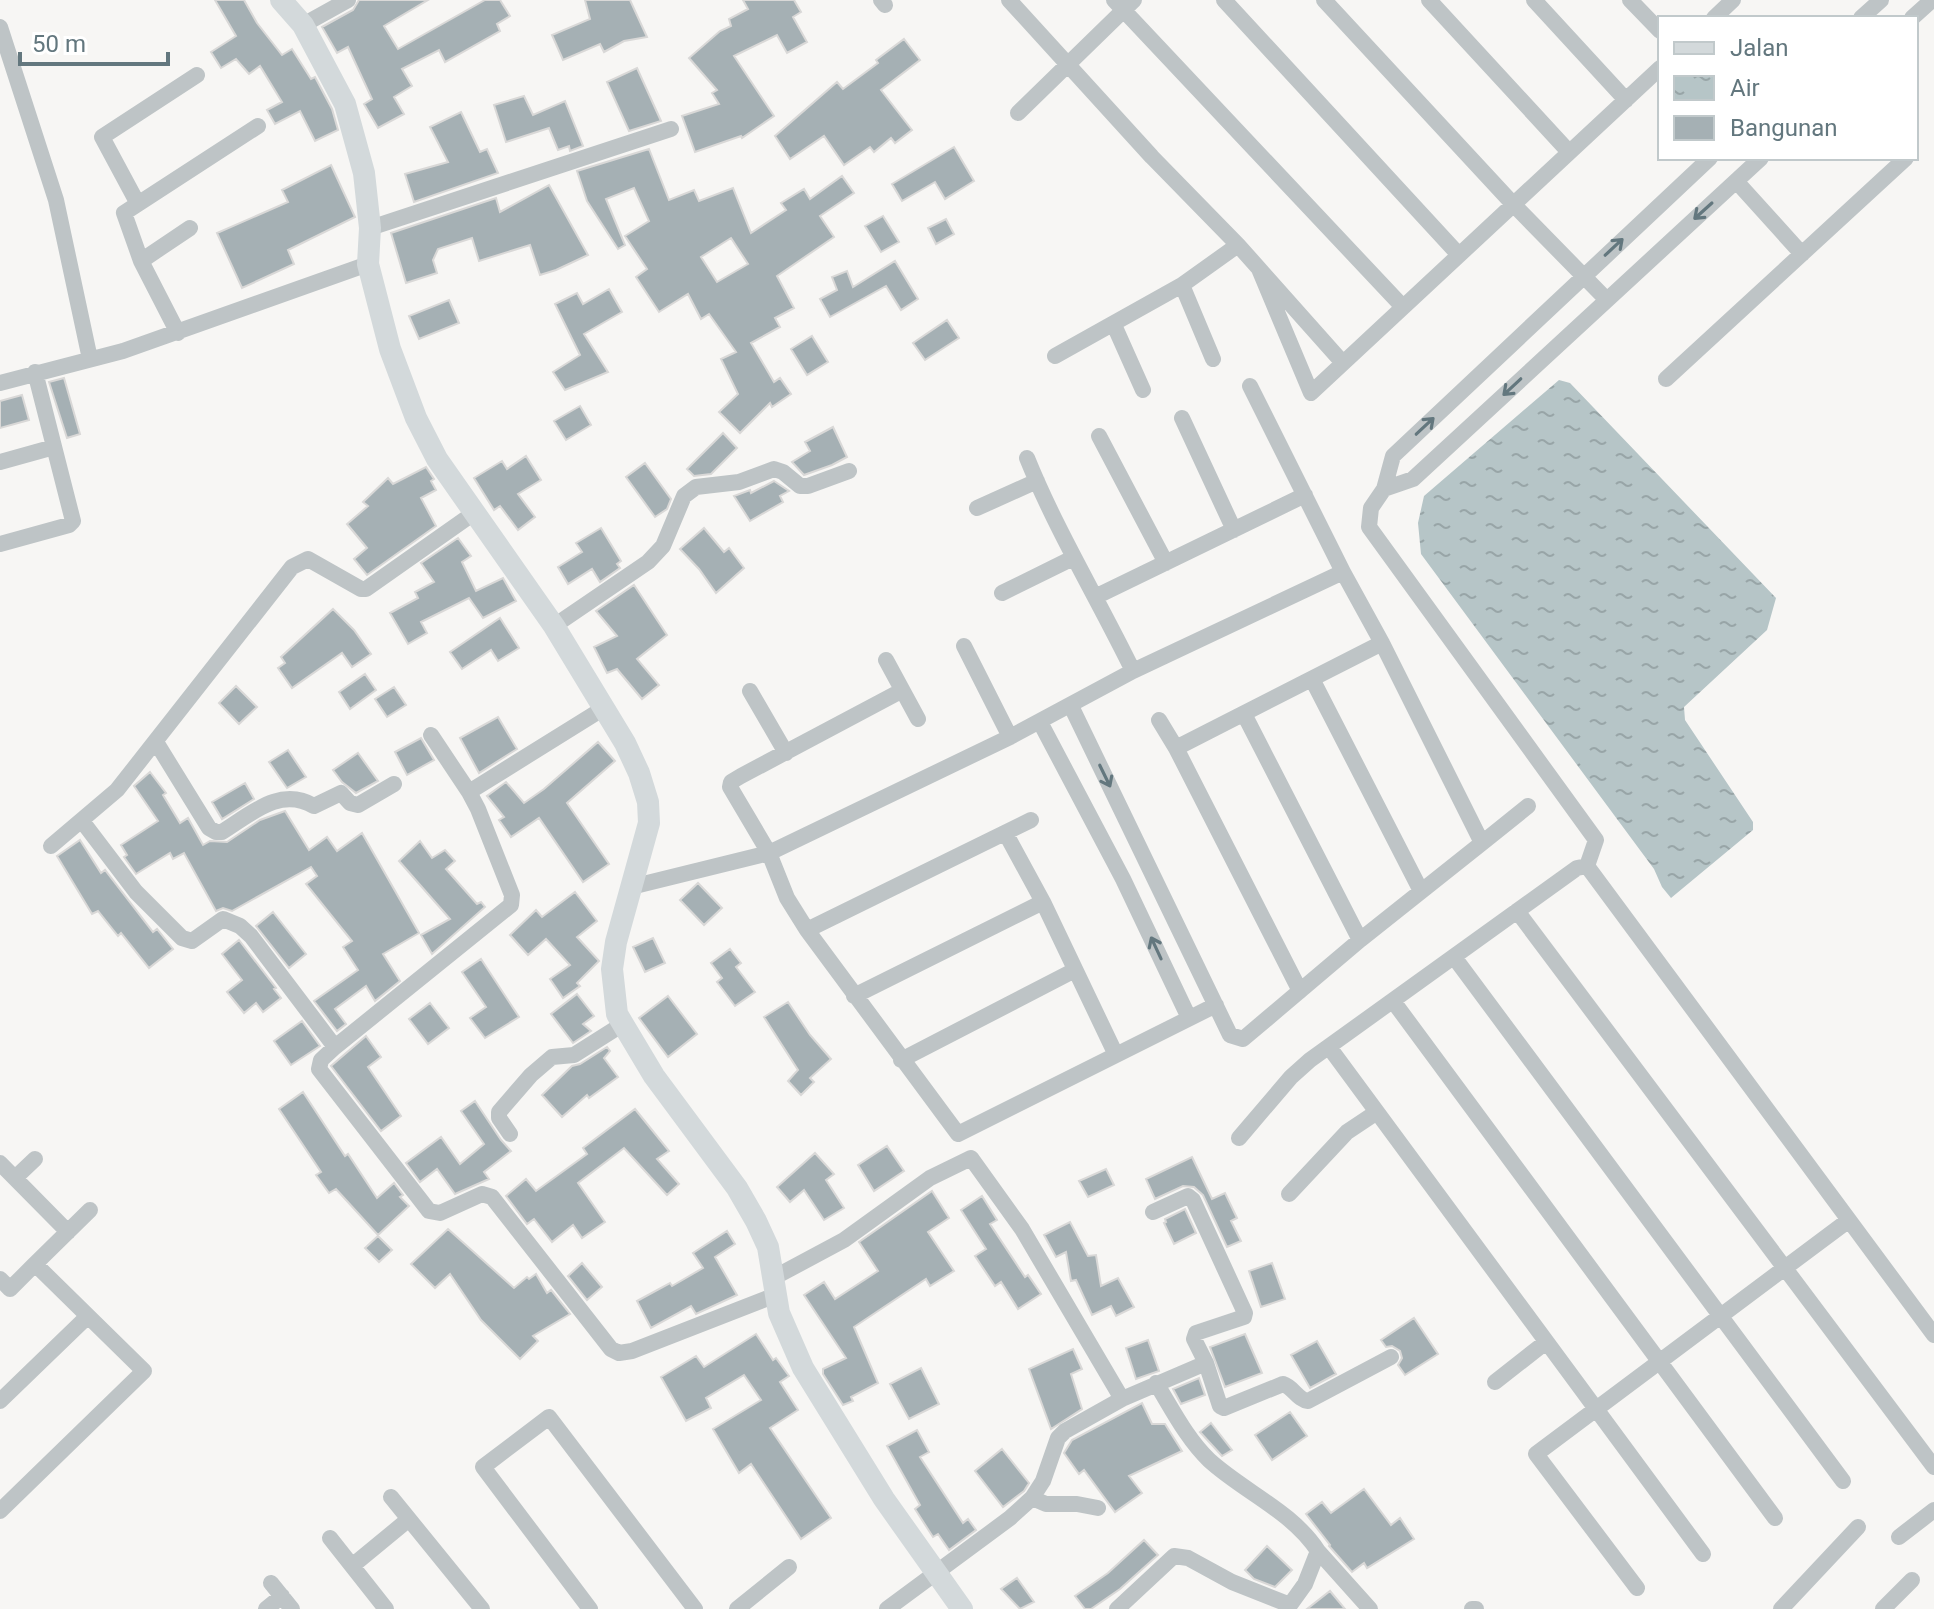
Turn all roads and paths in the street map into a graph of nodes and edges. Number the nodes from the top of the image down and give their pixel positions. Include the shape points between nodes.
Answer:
1 (281, 0) edge
2 (348, 0) edge
3 (1009, 0) edge
4 (1224, 0) edge
5 (1324, 0) edge
6 (1429, 0) edge
7 (1534, 0) edge
8 (1630, 0) edge
9 (1733, 0) edge
10 (1881, 0) edge
11 (1932, 0) edge
12 (1124, 3) edge
13 (1716, 16) edge
14 (1863, 16) edge
15 (1914, 16) edge
16 (303, 25) junction
17 (0, 27) edge
18 (1658, 29) edge
19 (3, 50) edge
20 (1067, 65) junction
21 (1658, 70) edge
22 (197, 75) dead end
23 (1626, 100) junction
24 (1018, 113) dead end
25 (258, 126) dead end
26 (671, 129) dead end
27 (1569, 152) junction
28 (1708, 160) edge
29 (1759, 160) edge
30 (1904, 160) edge
31 (1736, 181) junction
32 (138, 204) junction
33 (1513, 204) junction
34 (190, 228) dead end
35 (370, 228) junction
36 (1238, 245) junction
37 (1802, 254) junction
38 (1459, 255) junction
39 (141, 261) junction
40 (368, 264) junction
41 (1259, 269) junction
42 (1583, 276) junction
43 (1182, 285) junction
44 (1606, 299) junction
45 (1403, 307) junction
46 (1114, 325) junction
47 (178, 333) junction
48 (1055, 356) dead end
49 (90, 359) junction
50 (1213, 359) dead end
51 (1343, 363) junction
52 (35, 372) junction
53 (1666, 379) dead end
54 (0, 383) edge
55 (1250, 386) dead end
56 (1143, 390) dead end
57 (1182, 418) dead end
58 (1099, 436) dead end
59 (54, 447) junction
60 (1027, 458) dead end
61 (0, 462) edge
62 (849, 471) dead end
63 (1037, 481) junction
64 (1384, 489) junction
65 (1305, 495) junction
66 (977, 508) dead end
67 (474, 513) junction
68 (1234, 530) junction
69 (0, 544) edge
70 (1073, 558) junction
71 (1166, 563) junction
72 (1343, 572) junction
73 (1002, 593) dead end
74 (1097, 596) junction
75 (554, 626) junction
76 (1382, 643) junction
77 (964, 646) dead end
78 (886, 660) dead end
79 (1133, 671) junction
80 (1312, 679) junction
81 (750, 691) dead end
82 (901, 691) junction
83 (1071, 706) junction
84 (604, 708) junction
85 (1244, 714) junction
86 (918, 719) dead end
87 (1159, 720) dead end
88 (1040, 722) junction
89 (431, 735) dead end
90 (1010, 737) junction
91 (156, 742) junction
92 (1176, 748) junction
93 (786, 753) junction
94 (394, 784) dead end
95 (469, 792) junction
96 (1528, 806) dead end
97 (1031, 820) dead end
98 (82, 821) junction
99 (1006, 834) junction
100 (1482, 843) junction
101 (51, 846) dead end
102 (769, 853) junction
103 (1587, 866) junction
104 (631, 887) junction
105 (1421, 891) junction
106 (1043, 902) junction
107 (1517, 911) junction
108 (807, 930) junction
109 (1360, 940) junction
110 (1454, 957) junction
111 (1075, 970) junction
112 (1300, 991) junction
113 (854, 996) junction
114 (1393, 1001) junction
115 (1216, 1005) junction
116 (1189, 1018) junction
117 (623, 1024) junction
118 (335, 1047) junction
119 (1329, 1047) junction
120 (1116, 1055) junction
121 (901, 1060) junction
122 (1377, 1112) junction
123 (510, 1134) dead end
124 (958, 1134) junction
125 (1239, 1138) dead end
126 (971, 1158) junction
127 (35, 1159) dead end
128 (0, 1163) edge
129 (15, 1178) junction
130 (1289, 1194) dead end
131 (90, 1210) dead end
132 (1153, 1212) dead end
133 (1849, 1220) junction
134 (68, 1232) junction
135 (35, 1264) junction
136 (1785, 1268) junction
137 (775, 1286) junction
138 (3, 1288) edge
139 (88, 1316) junction
140 (1721, 1316) junction
141 (1934, 1335) edge
142 (1546, 1342) junction
143 (1391, 1357) dead end
144 (1659, 1362) junction
145 (1206, 1363) junction
146 (1495, 1382) dead end
147 (1156, 1383) junction
148 (1122, 1399) junction
149 (0, 1401) edge
150 (1596, 1409) junction
151 (1934, 1467) edge
152 (1843, 1481) dead end
153 (391, 1497) dead end
154 (1032, 1498) junction
155 (1098, 1508) dead end
156 (1934, 1510) edge
157 (0, 1511) edge
158 (1775, 1518) dead end
159 (409, 1519) junction
160 (1858, 1527) dead end
161 (1899, 1537) dead end
162 (330, 1538) dead end
163 (1318, 1551) junction
164 (1703, 1554) dead end
165 (352, 1566) junction
166 (789, 1567) dead end
167 (937, 1570) junction
168 (1912, 1580) dead end
169 (1637, 1588) dead end
170 (282, 1596) edge
171 (266, 1609) edge
172 (386, 1609) edge
173 (482, 1609) edge
174 (590, 1609) edge
175 (695, 1609) edge
176 (737, 1609) edge
177 (887, 1609) edge
178 (962, 1609) edge
179 (1117, 1609) edge
180 (1370, 1609) edge
181 (1781, 1609) edge
182 (1883, 1609) edge

1 - 16 street
2 - 16 street
3 - 20 street
4 - 38 street
5 - 33 street
6 - 27 street
7 - 23 street
8 - 18 street
9 - 13 street
10 - 14 street
11 - 15 street
12 - 20 street
12 - 45 street
16 - 35 street via 345,104 364,173
17 - 19 street
19 - 49 street via 56,200
20 - 24 street
20 - 36 street
21 - 23 street
22 - 32 street via 102,137
23 - 27 street
25 - 32 street
26 - 35 street
27 - 33 street
42 -> 28 street
29 - 31 street
30 - 37 street
31 - 37 street
31 -> 44 street
32 - 39 street via 124,213
33 - 38 street
33 - 42 street
34 - 39 street
35 - 40 street
36 - 41 street
36 - 43 street
37 - 53 street
38 - 45 street
39 - 47 street
40 - 47 street
40 - 67 street via 390,349 416,418
41 - 51 street
41 - 51 street via 1311,393
42 - 44 street
64 -> 42 street via 1393,456
43 - 46 street
43 - 50 street
44 -> 64 street via 1413,479
45 - 51 street
46 - 48 street
46 - 56 street
47 - 49 street
49 - 52 street
52 - 54 street
52 - 59 street
55 - 65 street
57 - 68 street
58 - 71 street
59 - 61 street
59 - 69 street via 73,521
60 - 63 street
62 - 75 street via 808,486 774,469 739,482 696,487 684,496 663,546 648,562
63 - 66 street
63 - 70 street
64 - 103 street via 1371,508 1369,527 1596,840
65 - 68 street
65 - 72 street
67 - 75 street
67 - 91 street via 366,589 317,562 301,560
68 - 71 street
70 - 73 street
70 - 74 street
71 - 74 street
72 - 76 street
72 - 79 street
74 - 79 street
75 - 84 street
76 - 80 street
76 - 100 street
77 - 90 street
78 - 82 street
79 - 83 street
80 - 85 street
80 - 105 street
81 - 93 street
82 - 86 street
82 - 93 street
83 - 88 street
83 -> 115 street
84 - 95 street
84 - 104 street via 639,773 648,802 646,842
85 - 92 street
85 - 109 street
87 - 92 street
88 - 90 street
116 -> 88 street
89 - 95 street
90 - 102 street
91 - 94 street via 216,832 275,800 297,798 314,806 341,793 358,805
91 - 98 street via 117,790
92 - 112 street
93 - 102 street via 730,787
95 - 118 street via 512,895 511,905
96 - 100 street
97 - 99 street
98 - 101 street
98 - 118 street via 136,892 182,938 192,941 223,919 240,926
99 - 106 street
99 - 108 street
100 - 105 street
102 - 104 street
102 - 108 street
103 - 107 street
103 - 133 street
104 - 117 street via 612,969
105 - 109 street
106 - 111 street
106 - 113 street
107 - 110 street
107 - 136 street
108 - 113 street
109 - 112 street
110 - 114 street
110 - 140 street
111 - 120 street
111 - 121 street
112 - 115 street via 1243,1039 1230,1035
113 - 121 street
114 - 119 street
114 - 144 street
115 - 116 street
116 - 120 street
117 - 123 street via 574,1055 552,1057 531,1075 499,1112
117 - 137 street via 743,1199 768,1247
118 - 137 street via 319,1064 321,1075 426,1209 435,1214 482,1194 492,1197 615,1352 632,1351
119 - 122 street
119 - 125 street via 1291,1077
120 - 124 street
121 - 124 street
122 - 130 street via 1347,1132
122 - 142 street
124 - 126 street
126 - 137 street via 930,1178
126 - 148 street via 1022,1229
127 - 129 street
128 - 129 street
129 - 134 street
131 - 134 street
132 - 145 street via 1182,1197 1193,1200 1245,1313 1242,1320 1196,1333
133 - 136 street
133 - 141 street
134 - 135 street
135 - 138 street
135 - 139 street
136 - 140 street
136 - 151 street
137 - 167 street via 779,1313 803,1368 884,1499
139 - 149 street
139 - 157 street via 144,1371
140 - 144 street
140 - 152 street
142 - 146 street
142 - 150 street
143 - 145 street via 1305,1402 1283,1384 1224,1408
144 - 150 street
144 - 158 street
145 - 147 street
147 - 148 street
147 - 163 street via 1203,1454 1287,1516
148 - 154 street via 1058,1438
150 - 164 street
150 - 169 street via 1536,1454
153 - 159 street
154 - 155 street
154 - 167 street
156 - 161 street
159 - 165 street
159 - 173 street
160 - 181 street
162 - 165 street
163 - 179 street via 1290,1605 1174,1556
163 - 180 street
165 - 172 street
166 - 176 street
167 - 177 street
167 - 178 street
168 - 182 street
170 - 171 street
174 - 175 street via 483,1467 549,1417

